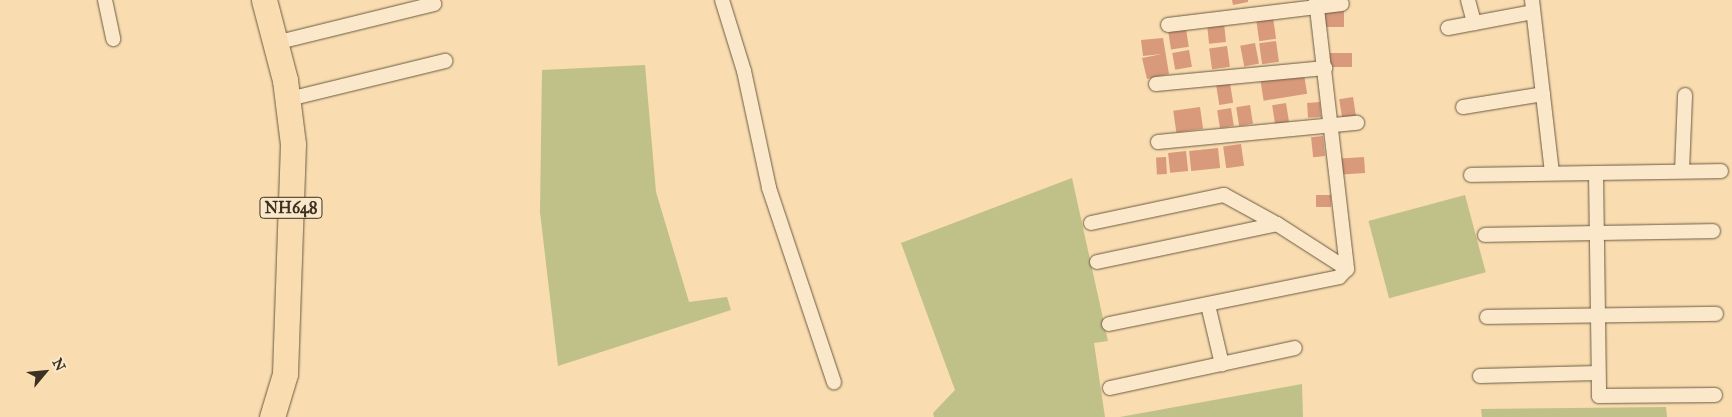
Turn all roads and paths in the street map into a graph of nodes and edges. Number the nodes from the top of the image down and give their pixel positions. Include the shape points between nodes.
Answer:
1 (105, 0) edge
2 (264, 0) edge
3 (722, 0) edge
4 (1468, 0) edge
5 (1316, 3) edge
6 (434, 4) dead end
7 (1342, 4) dead end
8 (1532, 6) edge
9 (1474, 23) junction
10 (1168, 24) dead end
11 (1448, 28) dead end
12 (113, 39) dead end
13 (275, 43) junction
14 (446, 61) dead end
15 (1325, 68) junction
16 (1156, 84) dead end
17 (1543, 94) junction
18 (1685, 95) dead end
19 (289, 99) junction
20 (1463, 107) dead end
21 (1357, 123) dead end
22 (1332, 127) junction
23 (1158, 142) dead end
24 (1682, 171) junction
25 (1721, 171) dead end
26 (1552, 173) junction
27 (1596, 173) junction
28 (1471, 174) dead end
29 (1091, 223) dead end
30 (1277, 224) junction
31 (1713, 231) dead end
32 (1597, 232) junction
33 (1485, 235) dead end
34 (1097, 262) dead end
35 (1348, 269) junction
36 (1208, 305) junction
37 (1716, 314) dead end
38 (1598, 316) junction
39 (1487, 317) dead end
40 (1108, 324) dead end
41 (1296, 348) dead end
42 (1222, 364) junction
43 (1598, 372) junction
44 (1480, 376) dead end
45 (834, 382) dead end
46 (1110, 388) dead end
47 (1716, 395) dead end
48 (272, 417) edge

1 - 12 street
2 - 13 highway, NH648
3 - 45 street via 744,71 769,188
4 - 9 street
5 - 7 street
5 - 10 street
5 - 15 street
6 - 13 street
8 - 9 street
8 - 17 street
9 - 11 street
13 - 19 highway, NH648
14 - 19 street
15 - 16 street
15 - 22 street
17 - 20 street
17 - 26 street
18 - 24 street
19 - 48 highway, NH648 via 293,144 285,374
21 - 22 street
22 - 23 street
22 - 35 street
24 - 25 street
24 - 27 street
26 - 27 street
26 - 28 street
27 - 32 street
29 - 30 street via 1224,195
30 - 34 street
30 - 35 street
31 - 32 street
32 - 33 street
32 - 38 street
35 - 36 street via 1339,277
36 - 40 street
36 - 42 street
37 - 38 street
38 - 39 street
38 - 43 street
41 - 42 street
42 - 46 street
43 - 44 street
43 - 47 street via 1599,396

